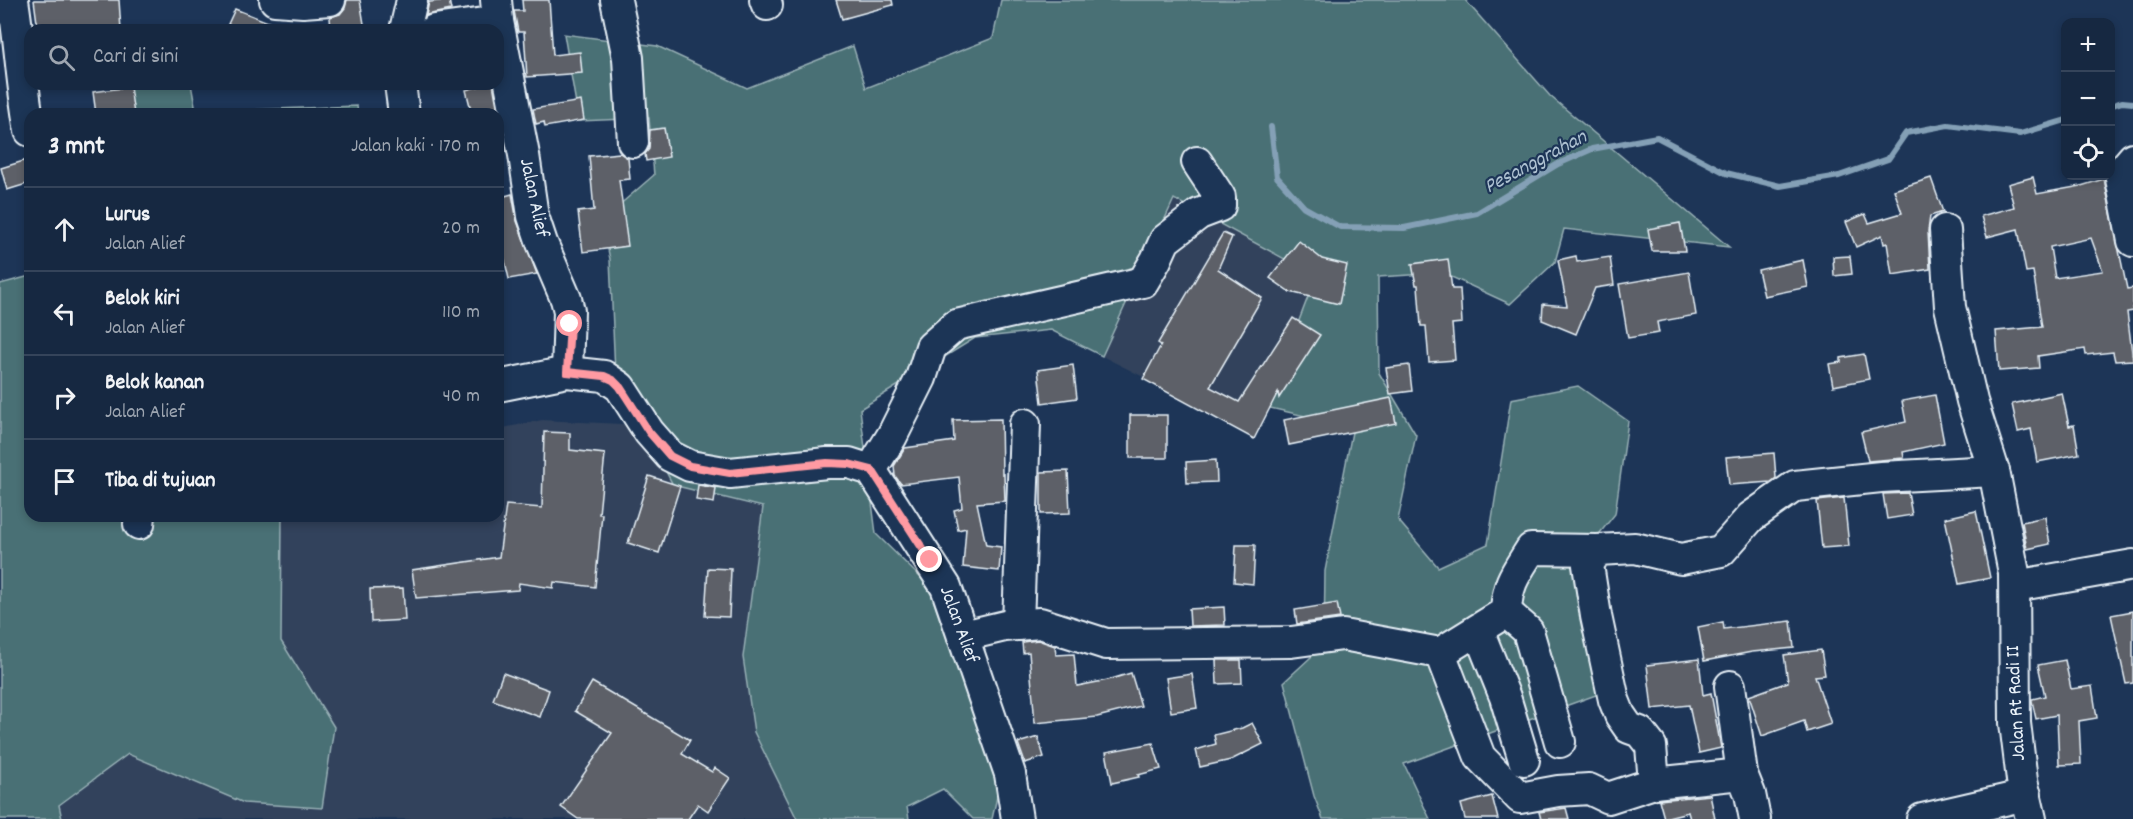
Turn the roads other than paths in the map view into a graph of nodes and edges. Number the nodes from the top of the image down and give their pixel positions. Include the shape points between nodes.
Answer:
1 (13, 0) edge
2 (275, 0) edge
3 (330, 0) edge
4 (412, 0) edge
5 (616, 0) edge
6 (0, 4) edge
7 (497, 10) edge
8 (406, 24) edge
9 (453, 24) edge
10 (504, 48) edge
11 (401, 90) edge
12 (26, 108) edge
13 (403, 108) edge
14 (633, 142) dead end
15 (2133, 158) edge
16 (1197, 162) dead end
17 (1945, 230) dead end
18 (2133, 241) edge
19 (567, 372) junction
20 (504, 385) edge
21 (1025, 424) dead end
22 (872, 470) junction
23 (1994, 471) junction
24 (1597, 550) junction
25 (2133, 565) edge
26 (2015, 586) junction
27 (1506, 612) junction
28 (1018, 625) junction
29 (1478, 630) junction
30 (963, 636) junction
31 (1440, 653) junction
32 (1730, 686) dead end
33 (1560, 742) dead end
34 (1524, 760) dead end
35 (1742, 774) junction
36 (1654, 783) junction
37 (2028, 807) edge
38 (1017, 819) edge
39 (1755, 819) edge
40 (1922, 819) edge

1 - 6 street
1 - 12 street
2 - 3 street
4 - 8 street
5 - 14 street via 628,57
7 - 9 street
10 - 19 street, Jalan Alief via 532,216 569,311
11 - 13 street
15 - 18 street via 2120,173
16 - 22 street via 1220,197 1220,206 1199,214 1165,240 1143,282 956,325 931,347 921,378
17 - 23 street, Jalan Rt Radi II via 1950,308
19 - 20 street
19 - 22 street via 613,380 670,456 690,466 730,473 827,463
21 - 28 street
22 - 30 street, Jalan Alief via 946,587
23 - 24 street via 1795,486 1751,517 1721,551 1681,559 1635,548
23 - 26 street, Jalan Rt Radi II
24 - 27 street via 1531,549 1507,593
24 - 36 street via 1588,566 1614,699 1629,728 1640,732 1651,746
25 - 26 street
26 - 37 street, Jalan Rt Radi II via 2014,723
27 - 29 street
27 - 33 street via 1528,631
28 - 30 street
28 - 31 street via 1040,623 1106,644 1291,642 1343,635
29 - 31 street
29 - 34 street via 1505,697
30 - 38 street, Jalan Alief via 1010,774
31 - 36 street via 1480,757 1520,798 1589,789 1608,798
32 - 35 street
35 - 36 street
35 - 39 street
37 - 40 street

